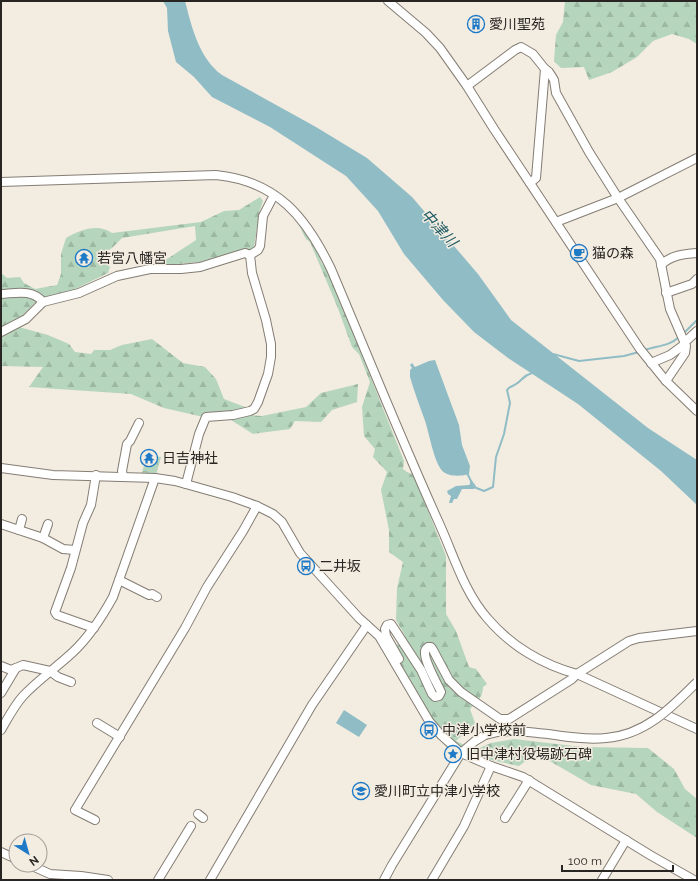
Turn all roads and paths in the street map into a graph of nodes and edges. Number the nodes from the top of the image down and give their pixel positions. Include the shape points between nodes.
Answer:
1 (388, 1) edge
2 (545, 69) junction
3 (467, 86) junction
4 (697, 158) edge
5 (1, 182) edge
6 (530, 183) junction
7 (274, 195) junction
8 (618, 198) junction
9 (556, 222) junction
10 (697, 253) edge
11 (250, 255) junction
12 (661, 264) junction
13 (697, 279) edge
14 (666, 293) junction
15 (1, 294) edge
16 (44, 302) junction
17 (697, 331) edge
18 (1, 332) edge
19 (685, 342) junction
20 (651, 363) junction
21 (666, 380) junction
22 (697, 412) edge
23 (138, 422) dead end
24 (1, 468) edge
25 (96, 475) junction
26 (123, 476) junction
27 (155, 478) junction
28 (186, 484) junction
29 (257, 506) junction
30 (22, 519) dead end
31 (1, 524) edge
32 (48, 524) dead end
33 (19, 530) junction
34 (43, 538) junction
35 (75, 550) junction
36 (119, 580) junction
37 (157, 597) dead end
38 (367, 625) junction
39 (94, 628) junction
40 (697, 631) edge
41 (1, 666) edge
42 (16, 668) junction
43 (50, 671) junction
44 (400, 672) junction
45 (577, 674) junction
46 (71, 682) dead end
47 (697, 682) edge
48 (1, 693) edge
49 (96, 724) dead end
50 (697, 729) edge
51 (1, 730) edge
52 (120, 737) junction
53 (462, 753) junction
54 (491, 766) junction
55 (529, 780) junction
56 (509, 815) dead end
57 (95, 820) dead end
58 (191, 826) dead end
59 (626, 840) junction
60 (48, 873) edge
61 (108, 880) edge
62 (158, 880) edge
63 (210, 880) edge
64 (384, 880) edge
65 (432, 880) edge
66 (602, 880) edge
67 (694, 880) edge

1 - 3 street via 440,48
2 - 3 street via 533,54 521,47
2 - 6 street via 536,178
2 - 8 street via 554,80 556,93 589,152
3 - 6 street
4 - 8 street
5 - 7 street via 216,175 252,183
6 - 9 street
7 - 11 street via 263,216 260,246
7 - 45 street via 293,209 324,254 465,585 476,604 500,631 523,650 546,663
8 - 9 street
8 - 12 street
9 - 20 street
10 - 12 street via 679,255
11 - 16 street via 245,253 200,267 133,272 117,276 68,297
11 - 28 street via 252,273 271,344 268,374 254,409 232,415 206,417
12 - 14 street
13 - 14 street via 692,284
14 - 19 street via 670,309
15 - 16 street via 28,292
16 - 18 street via 26,319
17 - 19 street
19 - 20 street via 670,356
19 - 21 street via 685,353
20 - 21 street
21 - 22 street
23 - 26 street via 127,444
24 - 25 street via 53,475
25 - 26 street
25 - 35 street via 91,504
26 - 27 street
27 - 28 street
27 - 36 street
28 - 29 street
29 - 38 street via 282,522 300,553
29 - 52 street
30 - 33 street
31 - 33 street
32 - 34 street
33 - 34 street
34 - 35 street via 62,549
35 - 39 street via 55,612 57,615
36 - 37 street
36 - 39 street via 113,597
38 - 44 street via 379,636
38 - 63 street via 312,705
39 - 43 street via 73,652
40 - 45 street via 629,641
41 - 42 street via 11,670
42 - 43 street via 24,665
42 - 48 street
43 - 46 street
43 - 51 street via 22,697
44 - 45 street via 403,668 386,636 385,629 391,624 435,697 441,692 425,652 428,647 433,650 449,680 461,692 500,719 509,719 572,680
44 - 53 street via 429,721
45 - 50 street
47 - 53 street, bridge via 656,720 622,736 581,738 516,730 499,731 485,735
49 - 52 street
52 - 57 street via 75,810
53 - 54 street
53 - 64 street
54 - 55 street
54 - 65 street via 464,826
55 - 56 street
55 - 59 street
58 - 62 street
59 - 66 street
59 - 67 street
60 - 61 street

